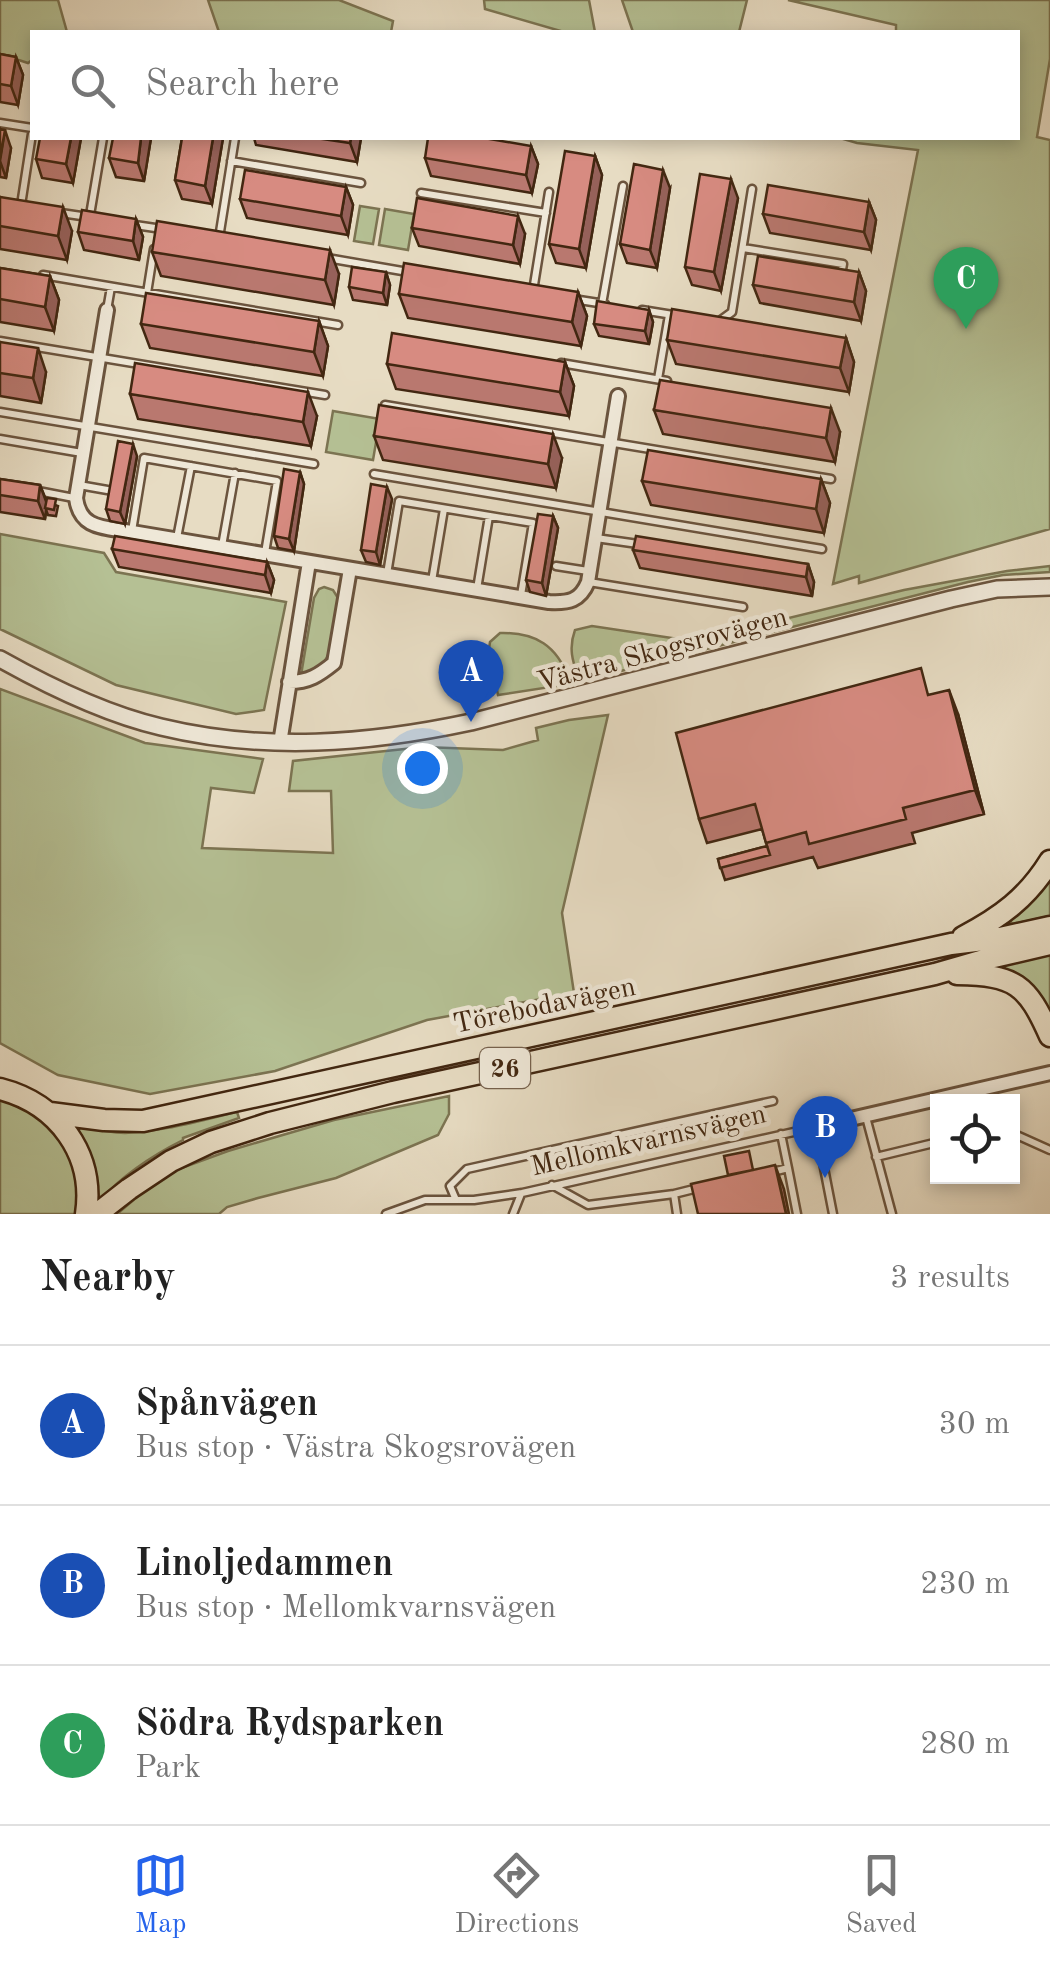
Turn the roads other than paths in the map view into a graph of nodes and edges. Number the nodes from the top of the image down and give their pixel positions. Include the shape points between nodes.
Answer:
1 (0, 122) edge
2 (30, 130) edge
3 (31, 140) edge
4 (103, 140) edge
5 (235, 140) edge
6 (231, 161) junction
7 (361, 182) dead end
8 (622, 186) dead end
9 (752, 189) dead end
10 (420, 192) dead end
11 (550, 192) dead end
12 (10, 205) edge
13 (21, 206) junction
14 (36, 209) edge
15 (51, 211) edge
16 (546, 213) junction
17 (90, 217) junction
18 (107, 220) edge
19 (124, 223) edge
20 (158, 228) junction
21 (173, 231) edge
22 (204, 236) edge
23 (742, 248) junction
24 (311, 255) edge
25 (425, 274) edge
26 (39, 275) edge
27 (841, 275) edge
28 (110, 286) junction
29 (147, 293) junction
30 (548, 295) edge
31 (564, 298) edge
32 (602, 304) junction
33 (619, 306) edge
34 (636, 309) edge
35 (107, 310) joint
36 (669, 315) junction
37 (684, 317) edge
38 (713, 322) edge
39 (338, 324) dead end
40 (0, 341) edge
41 (99, 357) junction
42 (551, 361) edge
43 (622, 373) junction
44 (658, 379) junction
45 (677, 382) edge
46 (326, 395) dead end
47 (618, 396) joint
48 (385, 405) edge
49 (0, 412) edge
50 (88, 426) junction
51 (0, 438) edge
52 (611, 442) junction
53 (83, 453) junction
54 (314, 464) dead end
55 (191, 466) junction
56 (235, 474) junction
57 (374, 474) dead end
58 (831, 479) dead end
59 (77, 491) junction
60 (113, 491) edge
61 (38, 492) edge
62 (444, 508) junction
63 (599, 512) junction
64 (489, 516) junction
65 (132, 532) junction
66 (595, 538) junction
67 (177, 540) junction
68 (652, 547) edge
69 (222, 548) junction
70 (822, 549) dead end
71 (265, 555) junction
72 (309, 562) junction
73 (556, 566) dead end
74 (350, 569) junction
75 (387, 575) junction
76 (588, 577) junction
77 (432, 582) junction
78 (1050, 587) edge
79 (477, 590) junction
80 (521, 597) junction
81 (743, 608) dead end
82 (0, 659) edge
83 (289, 682) junction
84 (280, 743) junction
85 (1050, 861) edge
86 (1050, 927) edge
87 (951, 944) junction
88 (1050, 944) edge
89 (935, 974) junction
90 (1050, 1036) edge
91 (1050, 1073) edge
92 (1, 1088) edge
93 (773, 1101) dead end
94 (50, 1113) junction
95 (866, 1116) junction
96 (816, 1127) junction
97 (781, 1134) junction
98 (1020, 1137) edge
99 (930, 1144) edge
100 (1050, 1150) edge
101 (876, 1157) junction
102 (788, 1168) junction
103 (751, 1177) edge
104 (712, 1185) edge
105 (552, 1186) junction
106 (522, 1193) junction
107 (674, 1194) junction
108 (456, 1200) junction
109 (86, 1214) edge
110 (97, 1214) edge
111 (386, 1214) edge
112 (513, 1214) edge
113 (677, 1214) edge
114 (797, 1214) edge
115 (833, 1214) edge
116 (892, 1214) edge

1 - 2 lane
3 - 13 lane
4 - 17 lane
5 - 6 lane
6 - 7 lane
6 - 22 lane via 219,239
8 - 32 lane
9 - 23 lane
10 - 16 lane
11 - 16 lane
12 - 13 lane
13 - 14 lane
15 - 17 lane
16 - 30 lane via 532,292
17 - 18 lane
19 - 20 lane
20 - 21 lane
20 - 29 lane
23 - 27 lane via 843,264
23 - 38 lane via 732,312
24 - 25 lane
26 - 28 lane
28 - 29 lane
28 - 35 lane
29 - 39 lane
31 - 32 lane
32 - 33 lane
34 - 36 lane
35 - 41 street
36 - 37 lane
36 - 44 lane
40 - 41 lane
41 - 46 lane
41 - 50 street
42 - 43 lane
43 - 44 lane
43 - 47 lane
44 - 45 lane
47 - 52 street
48 - 52 lane
49 - 50 lane
50 - 53 street
50 - 54 lane
51 - 53 lane
52 - 58 lane
52 - 63 street
53 - 59 street
55 - 56 lane
55 - 65 lane via 144,458
55 - 67 lane
56 - 69 lane
56 - 71 lane via 277,481
57 - 63 lane
59 - 60 lane
59 - 61 lane
59 - 65 street via 84,520
62 - 64 lane
62 - 75 lane via 399,501
62 - 77 lane
63 - 66 street
63 - 70 lane
64 - 79 lane
64 - 80 lane via 533,524
65 - 67 street
66 - 68 lane
66 - 76 street
67 - 69 street
69 - 71 street
71 - 72 street
72 - 74 street
72 - 83 street
73 - 76 lane
74 - 75 street
74 - 83 street via 334,663 316,677
75 - 77 street
76 - 80 street via 576,600
76 - 81 lane
77 - 79 street
78 - 84 street, Västra Skogsrovägen via 951,598 419,733
79 - 80 street
82 - 84 street, Västra Skogsrovägen via 58,690 159,727
83 - 84 street
85 - 87 highway via 1014,905
86 - 87 highway, Törebodavägen / 26
87 - 94 highway, Törebodavägen / 26 via 143,1121
88 - 89 highway, Törebodavägen / 26
89 - 90 highway via 990,976 1018,987 1037,1006
89 - 110 highway, Törebodavägen / 26 via 270,1123 171,1160
91 - 95 street, Mellomkvarnsvägen
92 - 94 highway, 26
93 - 108 lane via 466,1170 450,1186
94 - 109 highway, 26 via 84,1164
95 - 96 street, Mellomkvarnsvägen
95 - 101 lane
96 - 97 lane, Mellomkvarnsvägen
96 - 115 lane
97 - 102 lane
97 - 105 lane, Mellomkvarnsvägen
98 - 100 lane
99 - 101 lane
101 - 116 lane
102 - 103 lane
102 - 114 lane
104 - 107 lane
105 - 106 lane, Mellomkvarnsvägen
105 - 107 lane via 588,1205
106 - 108 lane, Mellomkvarnsvägen
106 - 112 lane
107 - 113 lane
108 - 111 lane, Mellomkvarnsvägen via 424,1200

